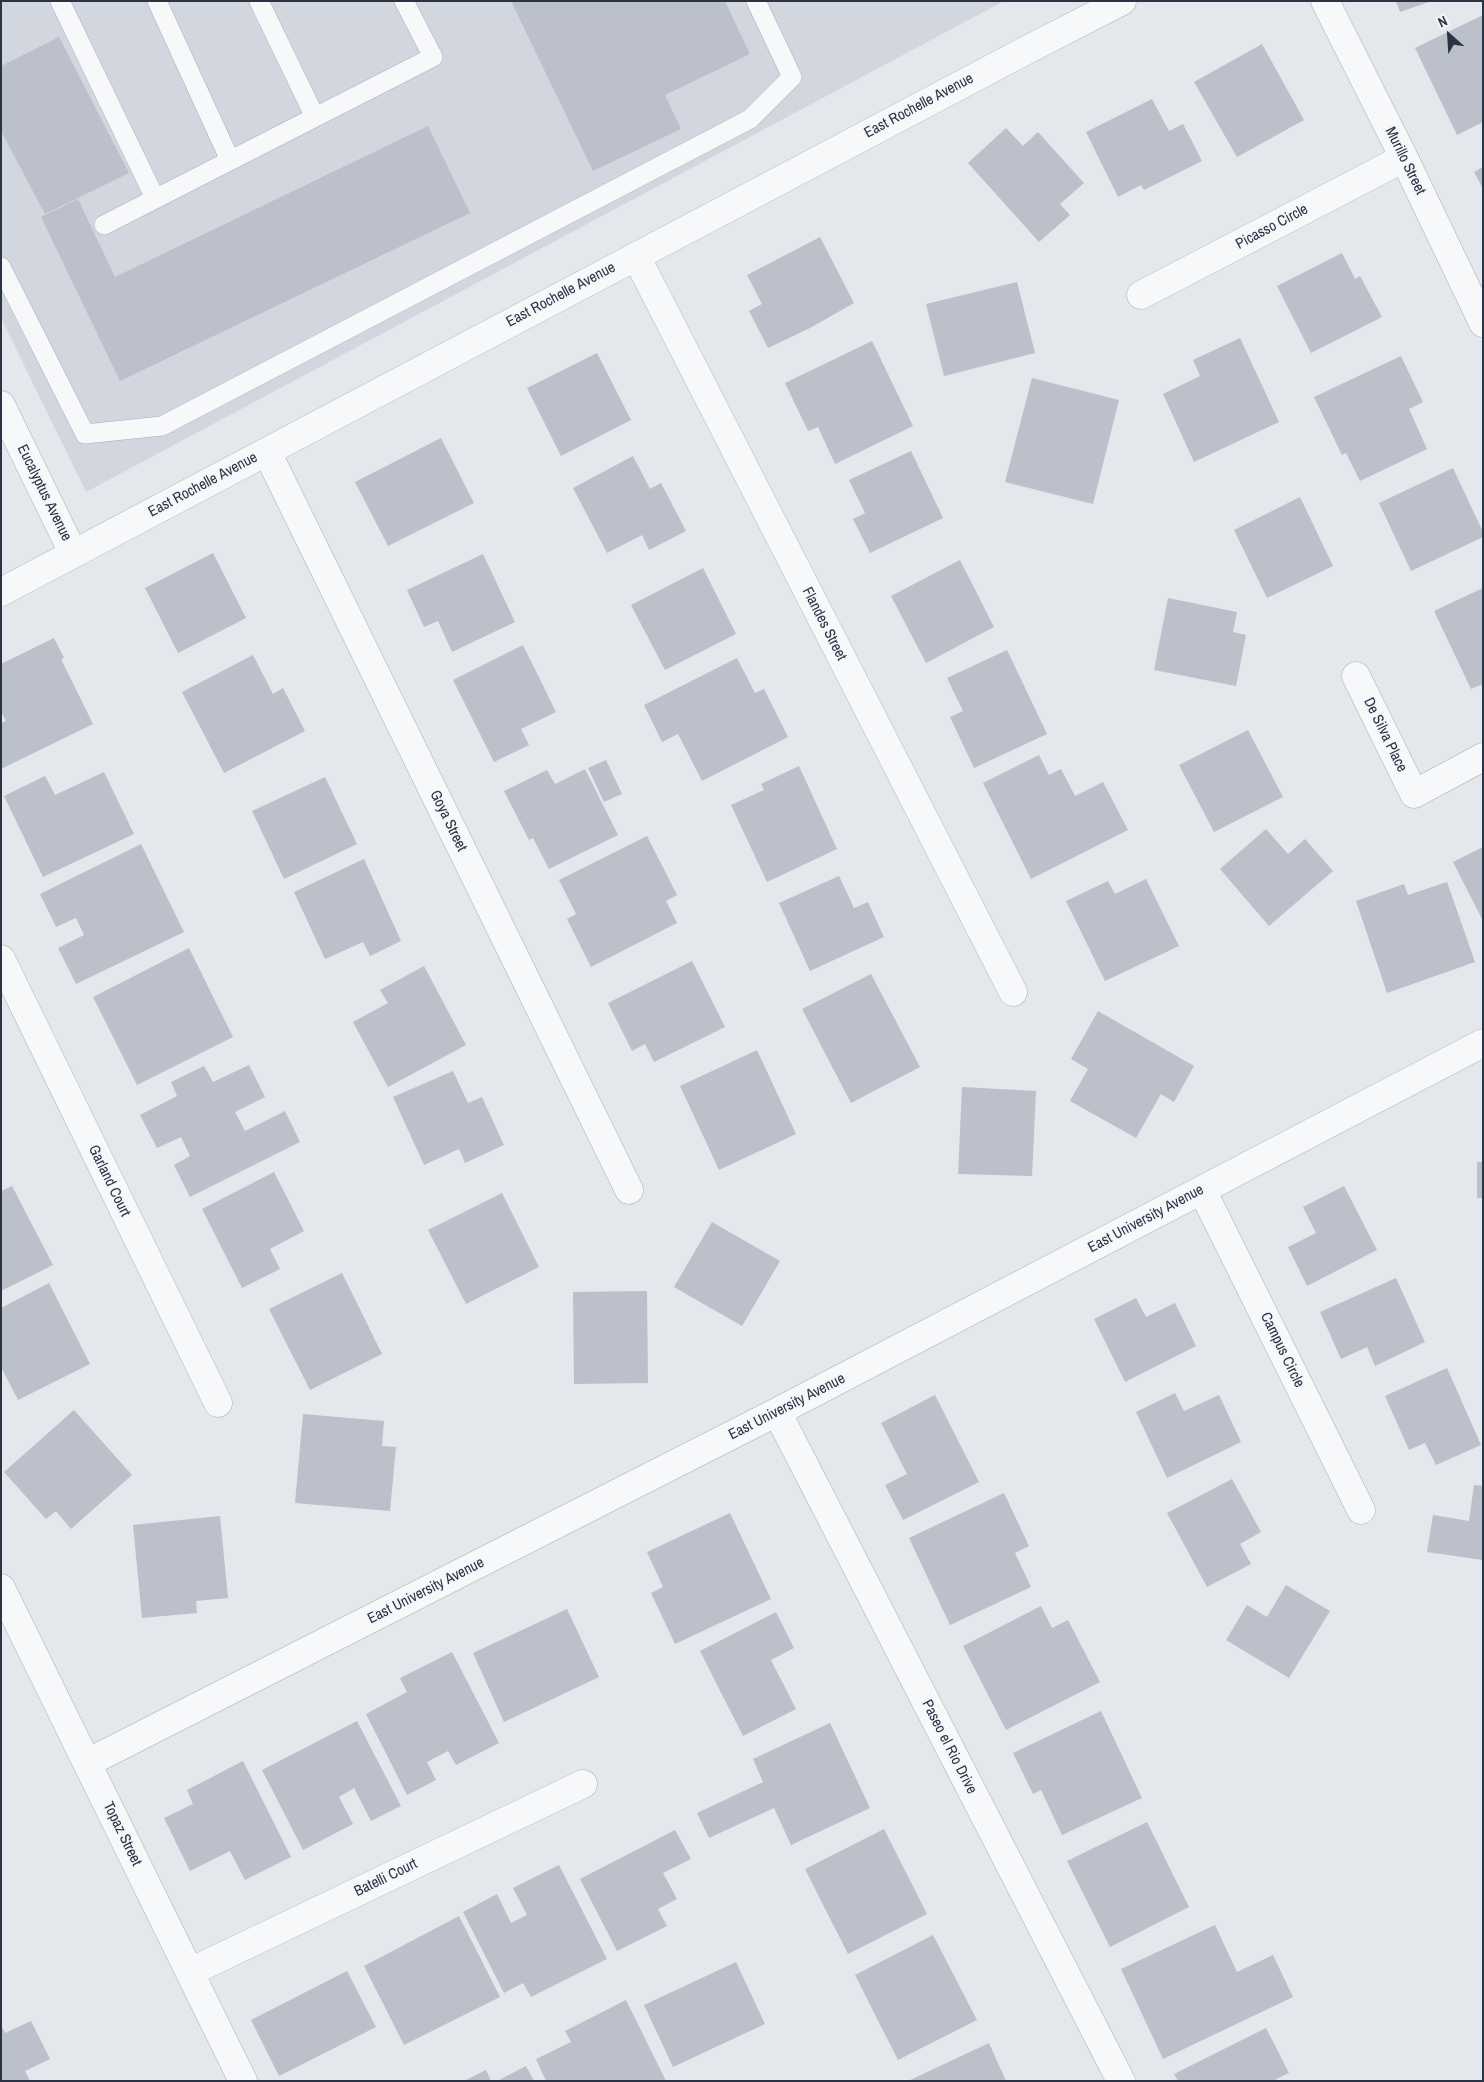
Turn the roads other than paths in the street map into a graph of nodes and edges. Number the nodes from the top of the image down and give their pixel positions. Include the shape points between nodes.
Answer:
1 (60, 1) edge
2 (157, 1) edge
3 (259, 1) edge
4 (404, 1) edge
5 (756, 1) edge
6 (1122, 1) edge
7 (1325, 1) edge
8 (314, 117) junction
9 (1404, 158) junction
10 (230, 160) junction
11 (155, 198) junction
12 (104, 225) dead end
13 (636, 256) junction
14 (1, 267) edge
15 (1140, 296) dead end
16 (1483, 323) edge
17 (1, 405) edge
18 (267, 452) junction
19 (73, 553) junction
20 (1, 592) edge
21 (1356, 676) dead end
22 (1483, 757) edge
23 (1, 959) edge
24 (1013, 992) dead end
25 (1483, 1043) edge
26 (629, 1190) dead end
27 (1202, 1190) junction
28 (218, 1403) dead end
29 (777, 1412) junction
30 (1361, 1510) dead end
31 (1, 1588) edge
32 (87, 1763) junction
33 (583, 1784) dead end
34 (190, 1972) junction
35 (243, 2081) edge
36 (1121, 2081) edge

1 - 11 lane
2 - 10 lane
3 - 8 lane
4 - 8 lane via 433,57
5 - 14 lane via 792,77 750,119 162,426 85,434
6 - 13 street, East Rochelle Avenue
7 - 9 street, Murillo Street
8 - 10 lane
9 - 15 street, Picasso Circle
9 - 16 street, Murillo Street
10 - 11 lane
11 - 12 lane
13 - 18 street, East Rochelle Avenue
13 - 24 street, Flandes Street
17 - 19 street, Eucalyptus Avenue
18 - 19 street, East Rochelle Avenue
18 - 26 street, Goya Street
19 - 20 street, East Rochelle Avenue
21 - 22 street, De Silva Place via 1414,794
23 - 28 street, Garland Court
25 - 27 street, East University Avenue
27 - 29 street, East University Avenue
27 - 30 street, Campus Circle
29 - 32 street, East University Avenue
29 - 36 street, Paseo el Rio Drive
31 - 32 street, Topaz Street
32 - 34 street, Topaz Street
33 - 34 street, Batelli Court
34 - 35 street, Topaz Street

